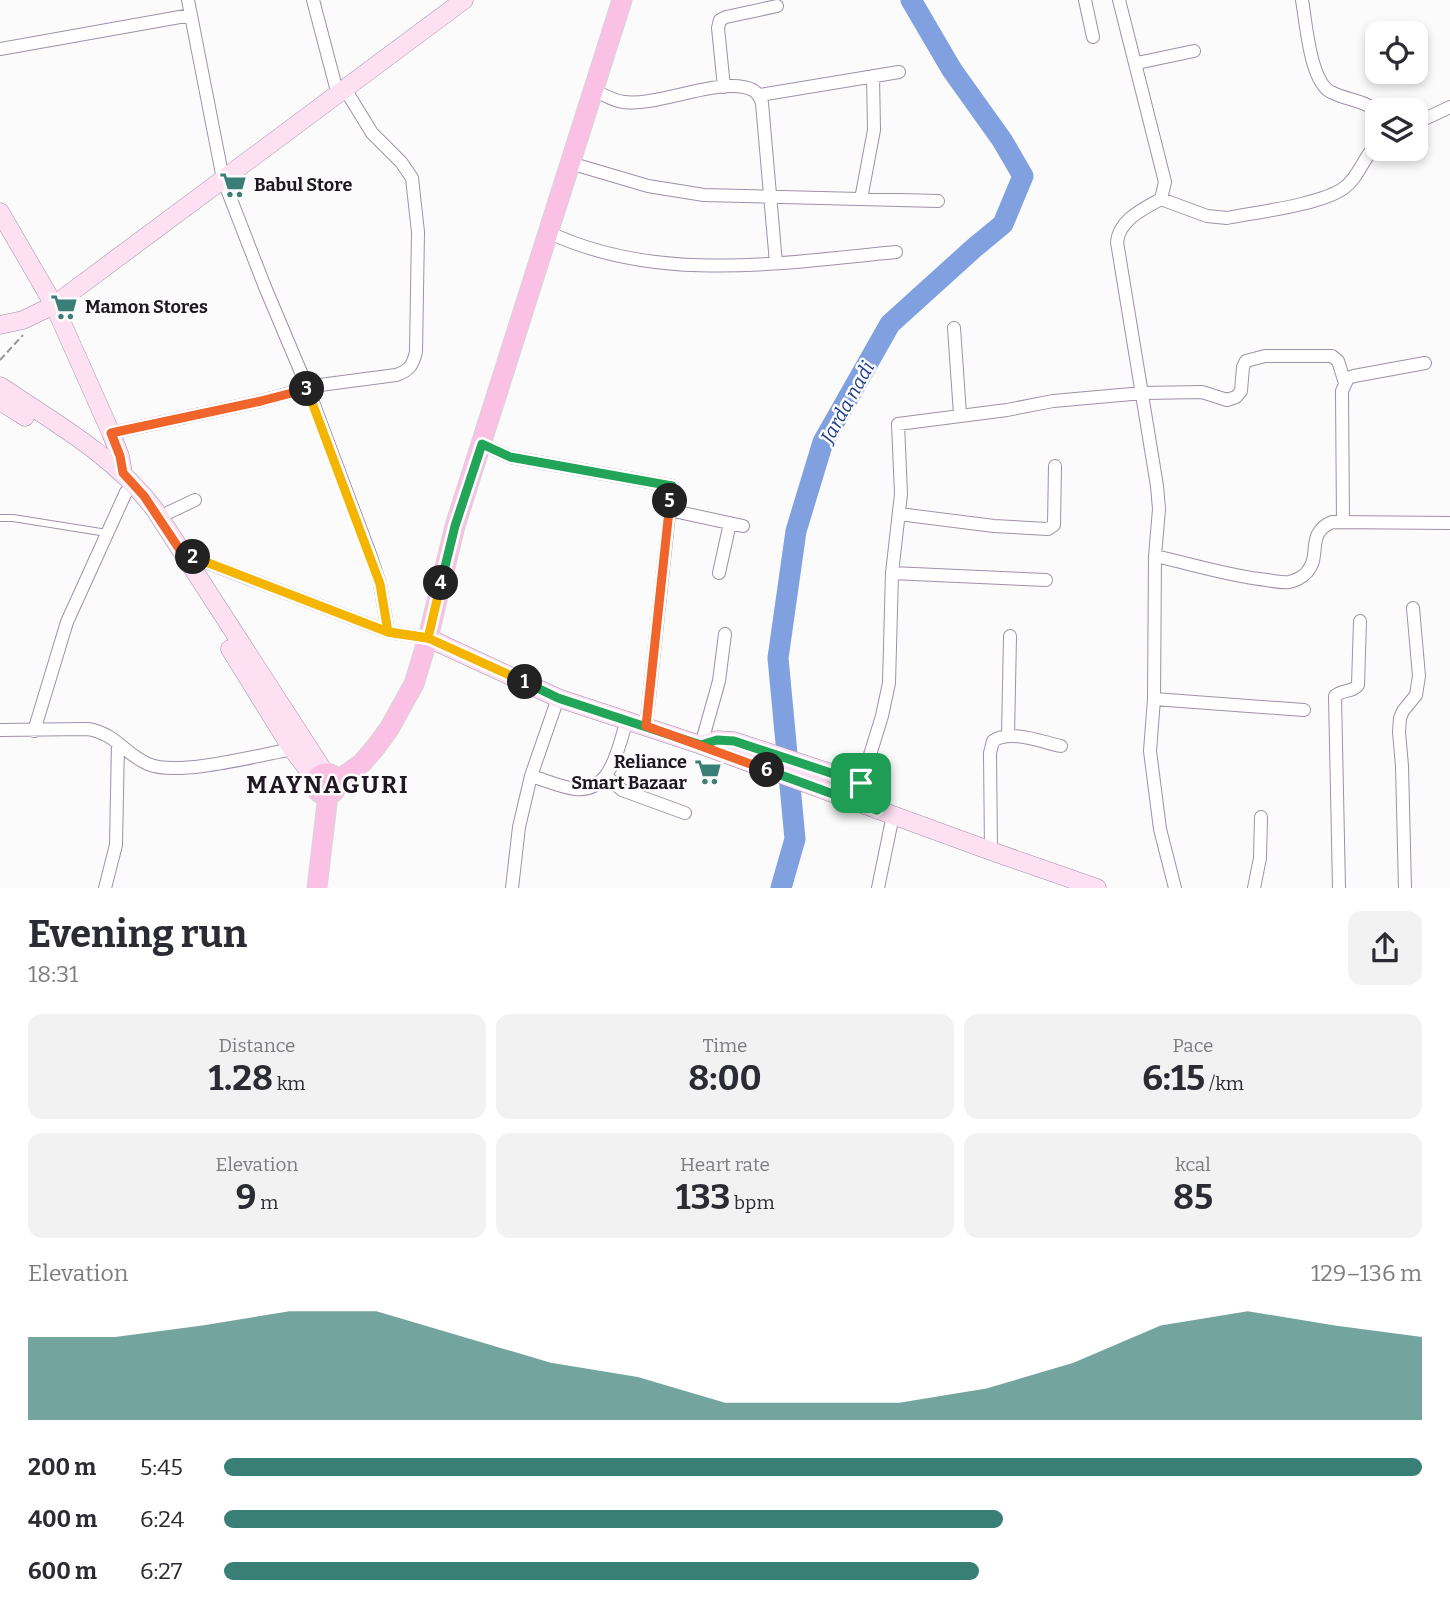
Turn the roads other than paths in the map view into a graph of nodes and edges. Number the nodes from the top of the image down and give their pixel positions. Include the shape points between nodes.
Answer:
1 (188, 0) edge
2 (313, 0) edge
3 (622, 0) edge
4 (1085, 0) edge
5 (1119, 0) edge
6 (1302, 0) edge
7 (462, 1) edge
8 (777, 6) dead end
9 (191, 15) junction
10 (1093, 37) dead end
11 (0, 49) edge
12 (1195, 51) dead end
13 (1137, 63) junction
14 (899, 72) dead end
15 (873, 76) junction
16 (724, 88) junction
17 (593, 90) junction
18 (342, 92) junction
19 (760, 95) junction
20 (1365, 104) edge
21 (1450, 107) edge
22 (1428, 117) edge
23 (1365, 157) edge
24 (570, 163) junction
25 (223, 179) junction
26 (770, 197) junction
27 (861, 199) junction
28 (1161, 199) junction
29 (939, 201) dead end
30 (0, 212) edge
31 (548, 232) junction
32 (896, 252) dead end
33 (776, 263) junction
34 (54, 305) junction
35 (0, 325) edge
36 (954, 328) dead end
37 (1425, 363) dead end
38 (1345, 383) junction
39 (0, 386) edge
40 (308, 389) junction
41 (1143, 393) junction
42 (0, 401) edge
43 (960, 414) junction
44 (111, 433) junction
45 (482, 444) junction
46 (1055, 466) dead end
47 (123, 473) junction
48 (126, 492) junction
49 (195, 500) dead end
50 (669, 510) junction
51 (900, 514) junction
52 (159, 517) junction
53 (0, 518) edge
54 (1343, 522) junction
55 (1450, 523) edge
56 (107, 533) junction
57 (182, 553) junction
58 (1155, 556) junction
59 (719, 573) dead end
60 (892, 573) junction
61 (1046, 580) dead end
62 (1413, 608) dead end
63 (1360, 621) dead end
64 (388, 632) junction
65 (725, 634) dead end
66 (1010, 636) dead end
67 (428, 638) junction
68 (558, 698) junction
69 (1154, 699) junction
70 (1304, 710) dead end
71 (627, 720) junction
72 (646, 726) junction
73 (0, 730) edge
74 (34, 731) junction
75 (1008, 736) junction
76 (118, 743) junction
77 (1061, 746) dead end
78 (709, 748) junction
79 (292, 749) junction
80 (531, 776) junction
81 (606, 776) junction
82 (326, 782) junction
83 (859, 783) junction
84 (880, 811) junction
85 (685, 813) dead end
86 (1261, 817) dead end
87 (991, 851) junction
88 (105, 887) edge
89 (317, 887) edge
90 (512, 887) edge
91 (878, 887) edge
92 (1097, 887) edge
93 (1175, 887) edge
94 (1254, 887) edge
95 (1339, 887) edge
96 (1405, 887) edge

1 - 9 street
2 - 18 street
3 - 17 main road
4 - 10 street
5 - 13 street
6 - 20 street via 1323,86
7 - 18 main road
8 - 16 street via 720,20
9 - 11 street
9 - 25 street
12 - 13 street
13 - 28 street via 1164,169
14 - 15 street
15 - 19 street
15 - 27 street via 874,130
16 - 17 street via 639,102 622,102
16 - 19 street via 743,87
17 - 24 main road
18 - 25 main road
18 - 40 street via 412,178 418,232 416,352 405,372
19 - 26 street
21 - 22 street
23 - 28 street via 1345,187 1307,202 1216,218
24 - 26 street via 675,191
24 - 31 main road
25 - 34 main road
25 - 40 street
26 - 27 street
26 - 33 street
27 - 29 street
28 - 41 street via 1118,234
30 - 34 main road
31 - 33 street via 608,253 661,263
31 - 45 main road
32 - 33 street
34 - 35 main road
34 - 44 main road
36 - 43 street
37 - 38 street via 1354,376
38 - 41 street via 1332,356 1265,356 1246,360 1241,391 1227,400 1202,391
38 - 54 street
39 - 47 main road
40 - 44 street
40 - 64 street via 380,584
41 - 43 street
41 - 58 street via 1157,486
42 - 48 main road via 80,452
43 - 51 street via 898,424
44 - 47 main road
45 - 50 street via 510,457 672,486
45 - 67 main road via 455,526
46 - 51 street via 1055,517 1048,529
47 - 52 main road
48 - 56 street
48 - 79 main road via 155,527
49 - 52 street
50 - 59 street via 737,524
50 - 72 street
51 - 60 street
52 - 57 main road
53 - 56 lane
54 - 55 street
54 - 58 street via 1322,527 1308,571 1289,582 1250,578
56 - 74 street via 67,622
57 - 64 street
57 - 82 main road
58 - 69 street
60 - 61 street
60 - 83 street via 887,700
62 - 96 street via 1419,676 1416,695 1403,711 1399,732
63 - 95 street via 1358,685 1335,696
64 - 67 street
65 - 78 street
66 - 75 street
67 - 68 main road
67 - 82 main road via 414,684 389,729 362,763
68 - 71 main road
68 - 80 street
69 - 70 street
69 - 93 street via 1150,751 1154,797
71 - 72 main road
71 - 81 street
72 - 78 main road
73 - 74 street
74 - 76 street via 88,729
75 - 77 street
75 - 87 street via 993,741 990,753
76 - 79 street via 148,764 164,768
76 - 88 street via 116,845
78 - 83 main road via 723,740 743,743
78 - 84 main road
79 - 82 main road
80 - 81 street via 576,789 593,787
80 - 90 street
81 - 85 street via 622,790
82 - 89 main road
83 - 84 main road
84 - 87 main road
84 - 91 street
86 - 94 street
87 - 92 main road

